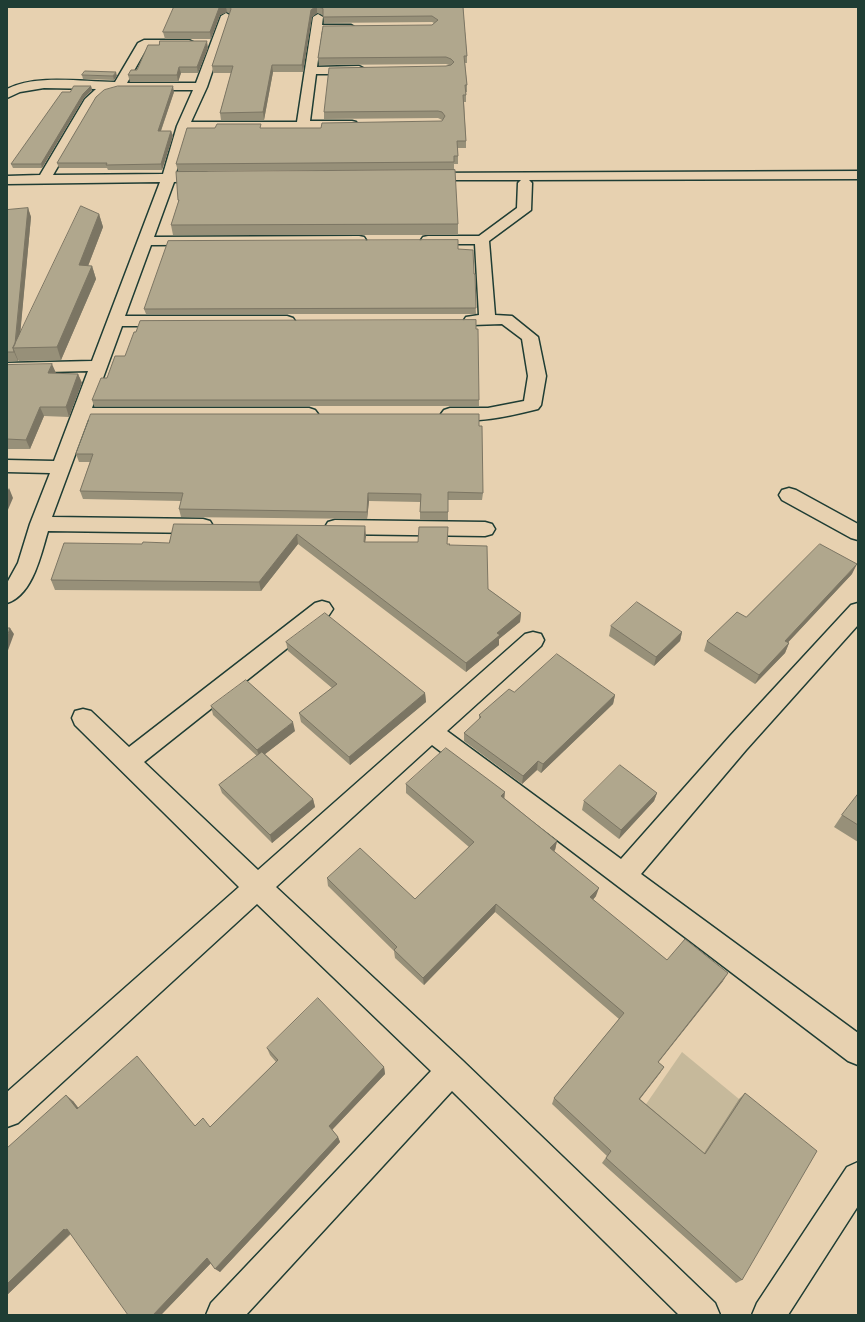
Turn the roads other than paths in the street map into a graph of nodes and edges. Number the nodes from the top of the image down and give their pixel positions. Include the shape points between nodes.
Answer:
1 (226, 16) dead end
2 (363, 28) edge
3 (208, 43) junction
4 (374, 70) edge
5 (310, 71) junction
6 (119, 86) junction
7 (201, 87) junction
8 (7, 94) edge
9 (366, 125) edge
10 (183, 126) junction
11 (302, 126) junction
12 (858, 175) edge
13 (45, 178) junction
14 (7, 180) edge
15 (167, 181) junction
16 (214, 181) edge
17 (525, 183) junction
18 (858, 184) edge
19 (372, 240) edge
20 (412, 240) edge
21 (482, 240) junction
22 (144, 241) junction
23 (455, 320) edge
24 (487, 320) junction
25 (114, 321) junction
26 (304, 321) edge
27 (98, 366) junction
28 (7, 368) edge
29 (80, 414) junction
30 (328, 414) edge
31 (432, 414) edge
32 (7, 466) edge
33 (61, 467) junction
34 (789, 495) dead end
35 (40, 524) junction
36 (223, 526) edge
37 (318, 527) edge
38 (485, 529) dead end
39 (858, 533) edge
40 (7, 595) edge
41 (322, 609) dead end
42 (858, 611) edge
43 (533, 640) dead end
44 (83, 718) dead end
45 (430, 731) junction
46 (127, 762) junction
47 (624, 875) junction
48 (257, 887) junction
49 (858, 1051) edge
50 (452, 1070) junction
51 (7, 1112) edge
52 (858, 1178) edge
53 (223, 1315) edge
54 (703, 1315) edge
55 (769, 1315) edge

1 - 3 street
2 - 5 street via 317,22
3 - 6 street via 144,42
3 - 7 street
4 - 5 street
5 - 11 street
6 - 7 street
6 - 8 street via 27,86 11,90
6 - 13 street via 101,91 91,99
7 - 10 street
9 - 11 street
10 - 11 street
10 - 15 street
12 - 17 street via 416,180
13 - 14 street
13 - 15 street
15 - 16 street
15 - 22 street
17 - 18 street
17 - 21 street via 524,210
19 - 22 street
20 - 21 street
21 - 24 street
22 - 25 street
23 - 24 street
24 - 31 street via 506,320 530,337 537,376 532,405 488,414
25 - 26 street
25 - 27 street
27 - 28 street
27 - 29 street
29 - 30 street
29 - 33 street
32 - 33 street
33 - 35 street
34 - 39 street
35 - 36 street
35 - 40 street via 22,580 14,591
37 - 38 street
41 - 46 street
42 - 47 street via 738,743
43 - 45 street
44 - 46 street
45 - 47 street
45 - 48 street
46 - 48 street
47 - 49 street
48 - 50 street
48 - 51 street
50 - 53 street
50 - 54 street
52 - 55 street

